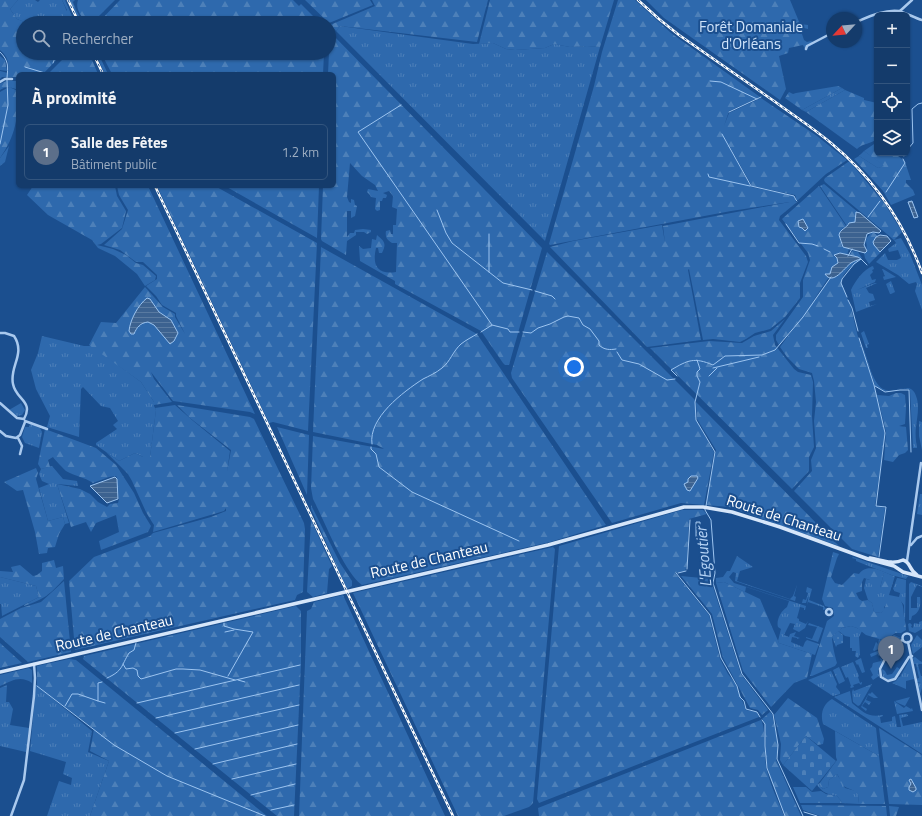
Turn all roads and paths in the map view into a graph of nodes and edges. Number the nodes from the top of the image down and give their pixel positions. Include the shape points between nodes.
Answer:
1 (912, 0) edge
2 (900, 12) edge
3 (874, 16) edge
4 (910, 16) edge
5 (862, 20) edge
6 (922, 20) edge
7 (826, 36) edge
8 (806, 49) dead end
9 (12, 79) dead end
10 (0, 82) edge
11 (0, 333) edge
12 (0, 403) edge
13 (25, 420) junction
14 (48, 429) dead end
15 (0, 431) edge
16 (18, 438) junction
17 (20, 454) dead end
18 (922, 463) edge
19 (922, 536) edge
20 (910, 547) junction
21 (859, 555) junction
22 (901, 562) junction
23 (907, 562) junction
24 (910, 567) junction
25 (898, 568) junction
26 (904, 572) junction
27 (921, 577) edge
28 (903, 640) junction
29 (908, 642) junction
30 (912, 656) junction
31 (34, 664) junction
32 (0, 672) edge
33 (922, 710) edge
34 (11, 816) edge

1 - 2 street
3 - 5 street
4 - 6 street
7 - 8 street
9 - 10 street
11 - 13 street via 14,336 19,346 13,382 17,394 28,408
12 - 13 street via 17,418
13 - 14 street
13 - 16 street
15 - 16 street via 6,436
16 - 17 street via 22,446
18 - 20 street
19 - 20 street
20 - 22 street
20 - 23 street
21 - 22 main road, Route de Chanteau via 892,563
21 - 25 main road, Route de Chanteau
21 - 31 main road, Route de Chanteau via 732,512 703,507 679,508 548,545
22 - 23 main road, Route de Chanteau
22 - 25 main road
23 - 24 main road, Route de Chanteau
24 - 26 main road
24 - 27 main road, Route de Chanteau via 912,572
25 - 26 main road, Route de Chanteau
26 - 27 main road, Route de Chanteau
28 - 29 street
28 - 29 street via 905,634 910,634 912,639
28 - 30 street via 891,645 880,669 882,677 888,681 896,679
29 - 30 street
30 - 33 street
31 - 32 main road, Route de Chanteau
31 - 34 street via 34,696 25,774

